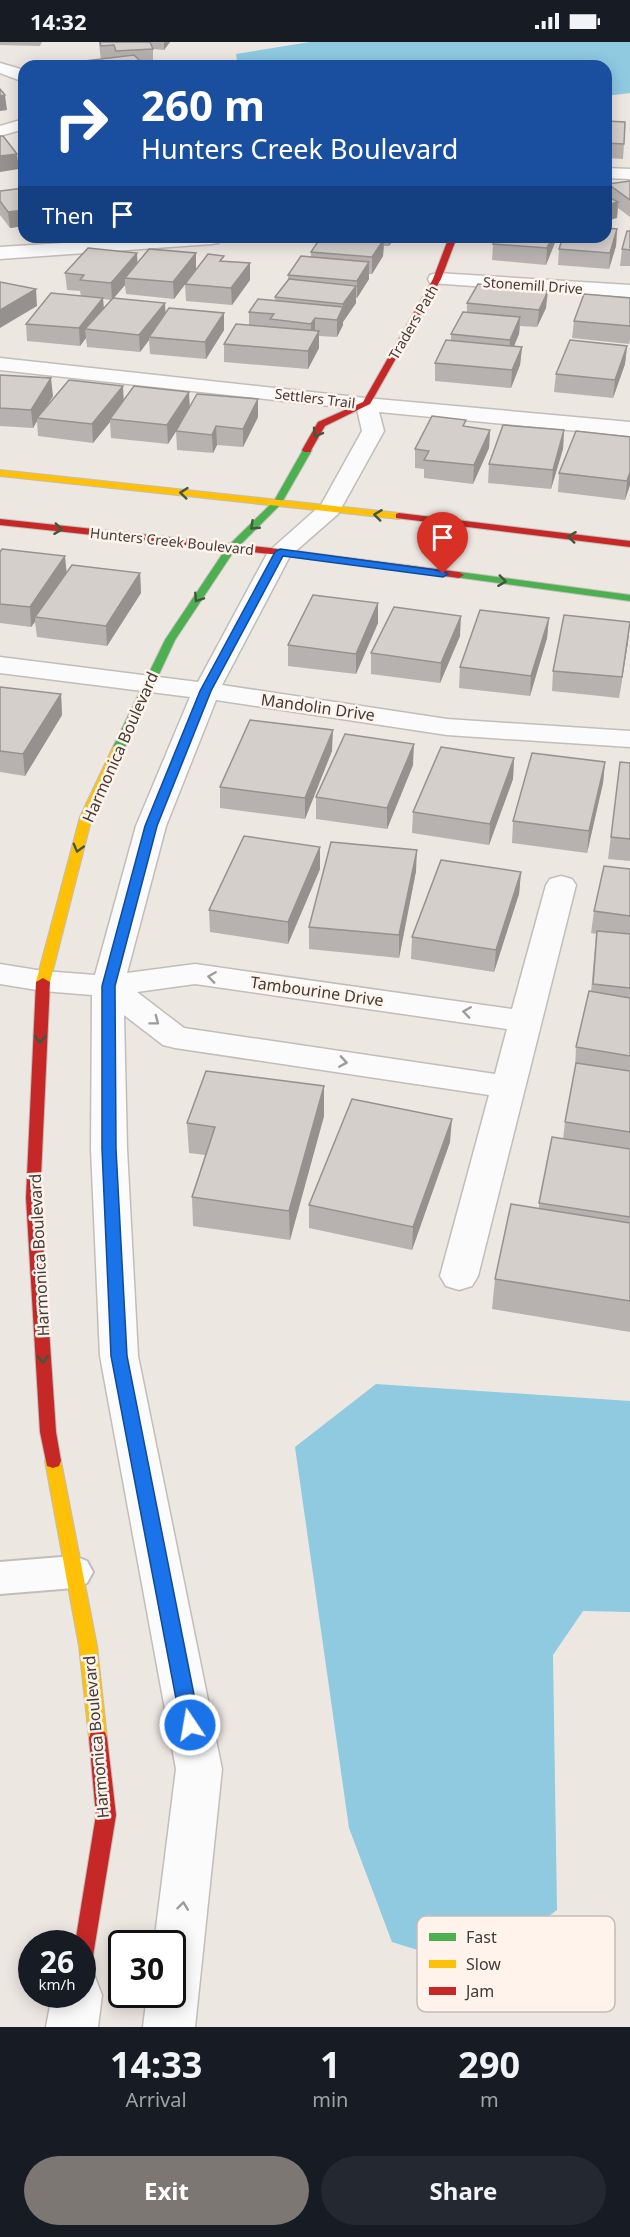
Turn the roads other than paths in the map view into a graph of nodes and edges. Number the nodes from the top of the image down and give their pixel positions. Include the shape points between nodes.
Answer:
1 (0, 68) edge
2 (18, 73) edge
3 (18, 126) edge
4 (0, 131) edge
5 (612, 173) edge
6 (630, 174) edge
7 (151, 243) edge
8 (451, 243) edge
9 (0, 253) edge
10 (437, 279) junction
11 (630, 291) edge
12 (0, 364) edge
13 (366, 404) junction
14 (630, 429) edge
15 (0, 473) edge
16 (278, 502) junction
17 (330, 509) junction
18 (0, 522) edge
19 (630, 544) edge
20 (230, 549) junction
21 (280, 552) junction
22 (630, 598) edge
23 (2, 666) edge
24 (148, 684) junction
25 (206, 691) junction
26 (630, 739) edge
27 (561, 885) dead end
28 (0, 974) edge
29 (43, 981) junction
30 (108, 986) junction
31 (525, 1021) junction
32 (508, 1087) junction
33 (459, 1276) dead end
34 (74, 1572) junction
35 (0, 1578) edge
36 (87, 1930) edge
37 (75, 2008) edge
38 (72, 2027) edge
39 (169, 2027) edge

1 - 2 street
3 - 4 street
5 - 6 street
7 - 9 street
8 - 10 street, Traders Path
10 - 11 street, Stonemill Drive
10 - 13 street, Traders Path
12 - 13 street, Settlers Trail
13 - 14 street, Settlers Trail
13 -> 16 street via 321,424
13 - 17 street via 373,431
16 -> 15 street
16 - 17 street
16 -> 20 street
19 -> 17 street
17 - 21 street
18 -> 20 street, Hunters Creek Boulevard
20 - 21 street, Hunters Creek Boulevard
20 -> 24 street, Harmonica Boulevard via 170,640
21 -> 22 street, Hunters Creek Boulevard
21 - 25 street
23 - 24 street, Mandolin Drive
24 - 25 street, Mandolin Drive
24 -> 29 street, Harmonica Boulevard via 86,816
25 - 26 street, Mandolin Drive via 447,727
25 - 30 street via 151,826
27 - 31 street
28 - 29 street, Tambourine Drive
29 - 30 street, Tambourine Drive
29 -> 34 street, Harmonica Boulevard via 33,1198 48,1432
31 -> 30 street, Tambourine Drive via 195,975
30 -> 32 street via 175,1037
39 -> 30 street via 200,1769 119,1356 109,1149
31 - 32 street
32 - 33 street
34 - 35 lane
34 - 36 street, Harmonica Boulevard via 88,1646 106,1815
37 - 38 street

